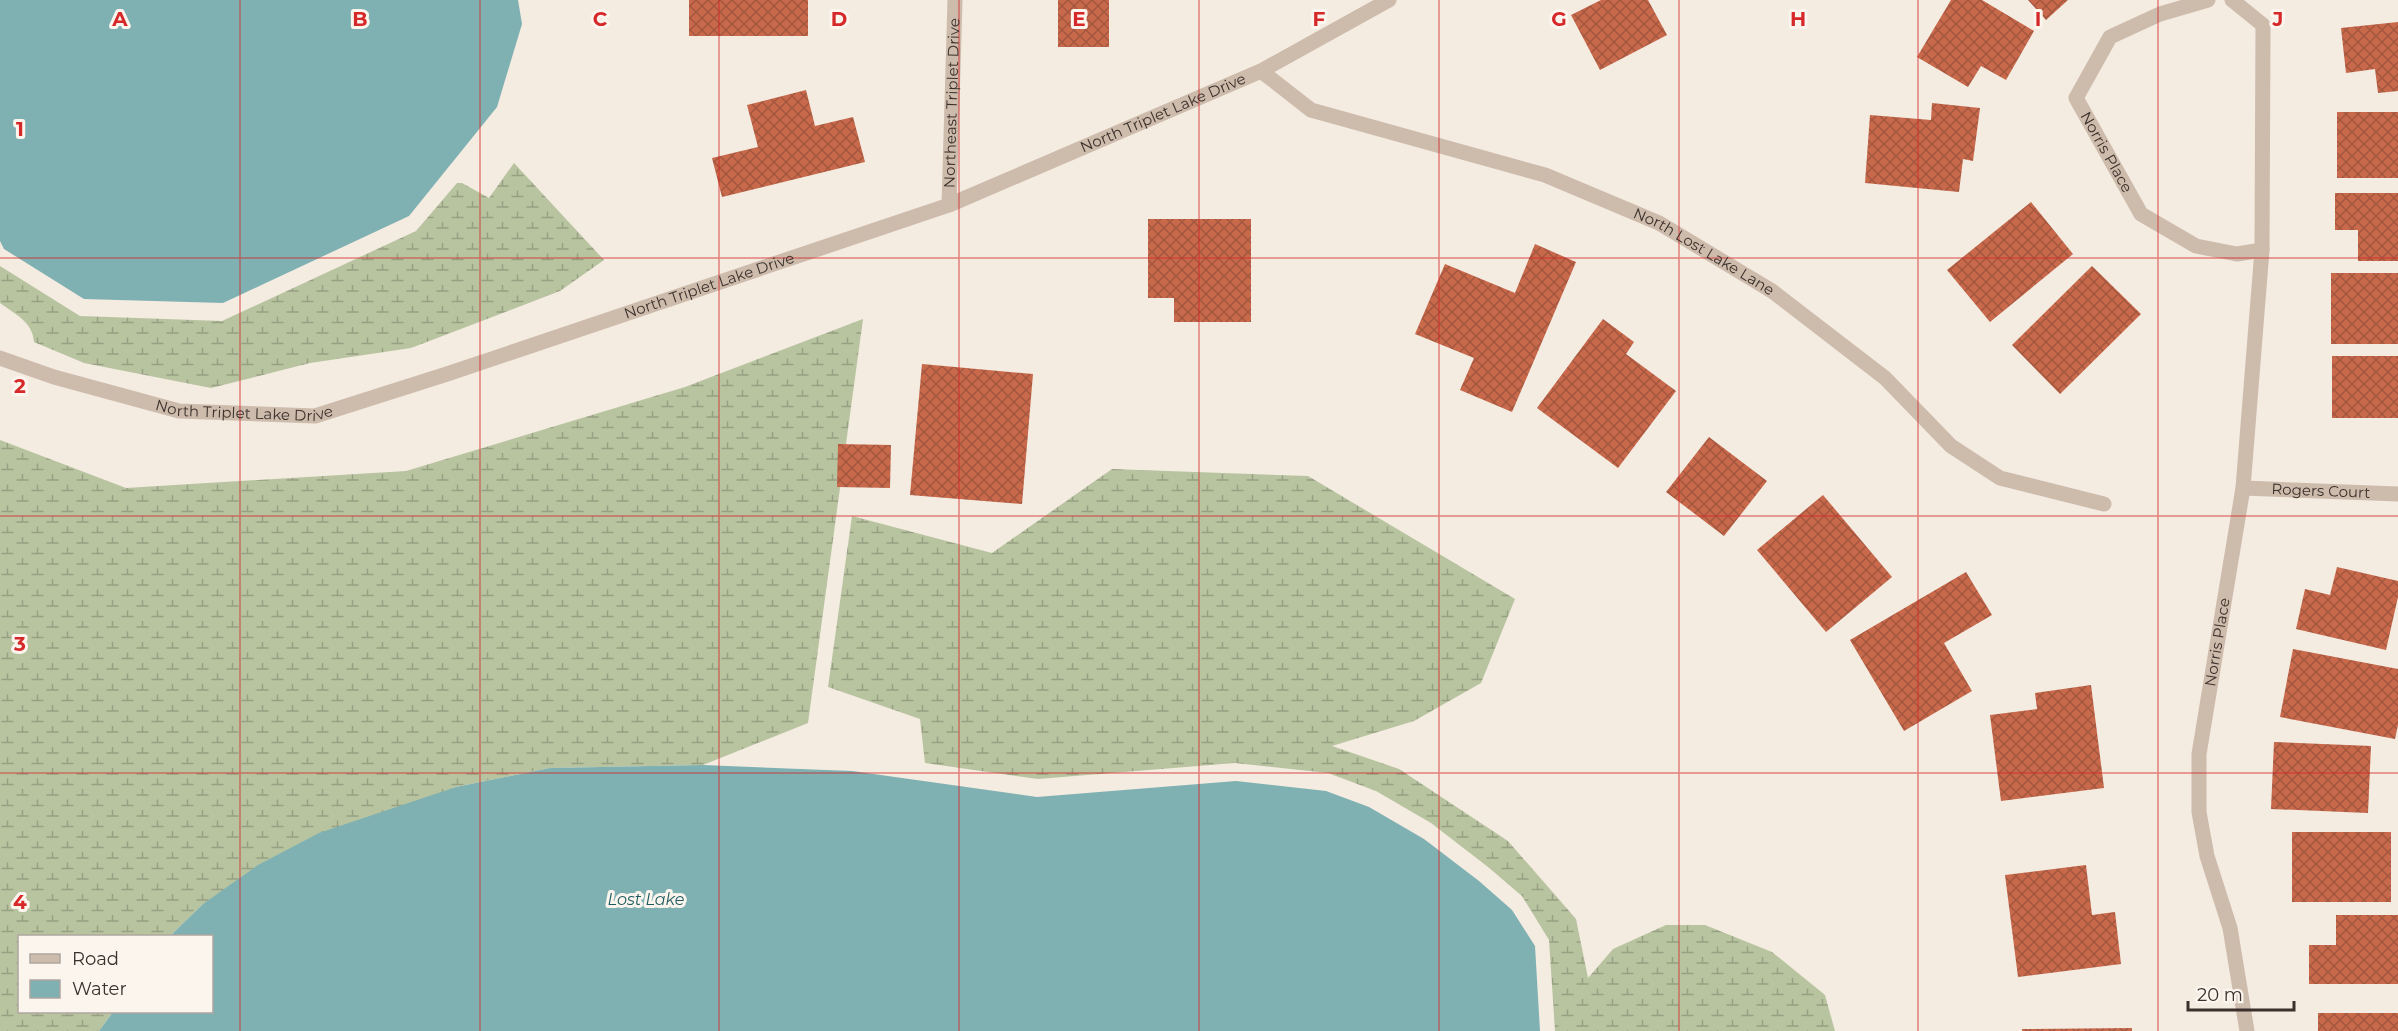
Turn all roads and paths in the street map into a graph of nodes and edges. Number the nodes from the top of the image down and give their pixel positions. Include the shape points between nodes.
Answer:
1 (955, 0) edge
2 (1389, 0) edge
3 (2208, 0) edge
4 (2232, 0) edge
5 (1261, 72) junction
6 (949, 206) junction
7 (2262, 250) junction
8 (0, 358) edge
9 (2243, 488) junction
10 (2398, 494) edge
11 (2104, 504) dead end
12 (2247, 1031) edge

1 - 6 street, Northeast Triplet Drive
2 - 5 street, North Triplet Lake Drive
3 - 7 street, Norris Place via 2160,14 2110,37 2076,98 2141,214 2196,246 2237,254
4 - 7 street, Norris Place via 2264,26
5 - 6 street, North Triplet Lake Drive
5 - 11 street, North Lost Lake Lane via 1311,110 1545,175 1659,223 1772,291 1886,378 1951,446 2000,478
6 - 8 street, North Triplet Lake Drive via 315,416 179,411
7 - 9 street, Norris Place
9 - 10 street, Rogers Court
9 - 12 street, Norris Place via 2199,754 2199,812 2207,856 2230,928

